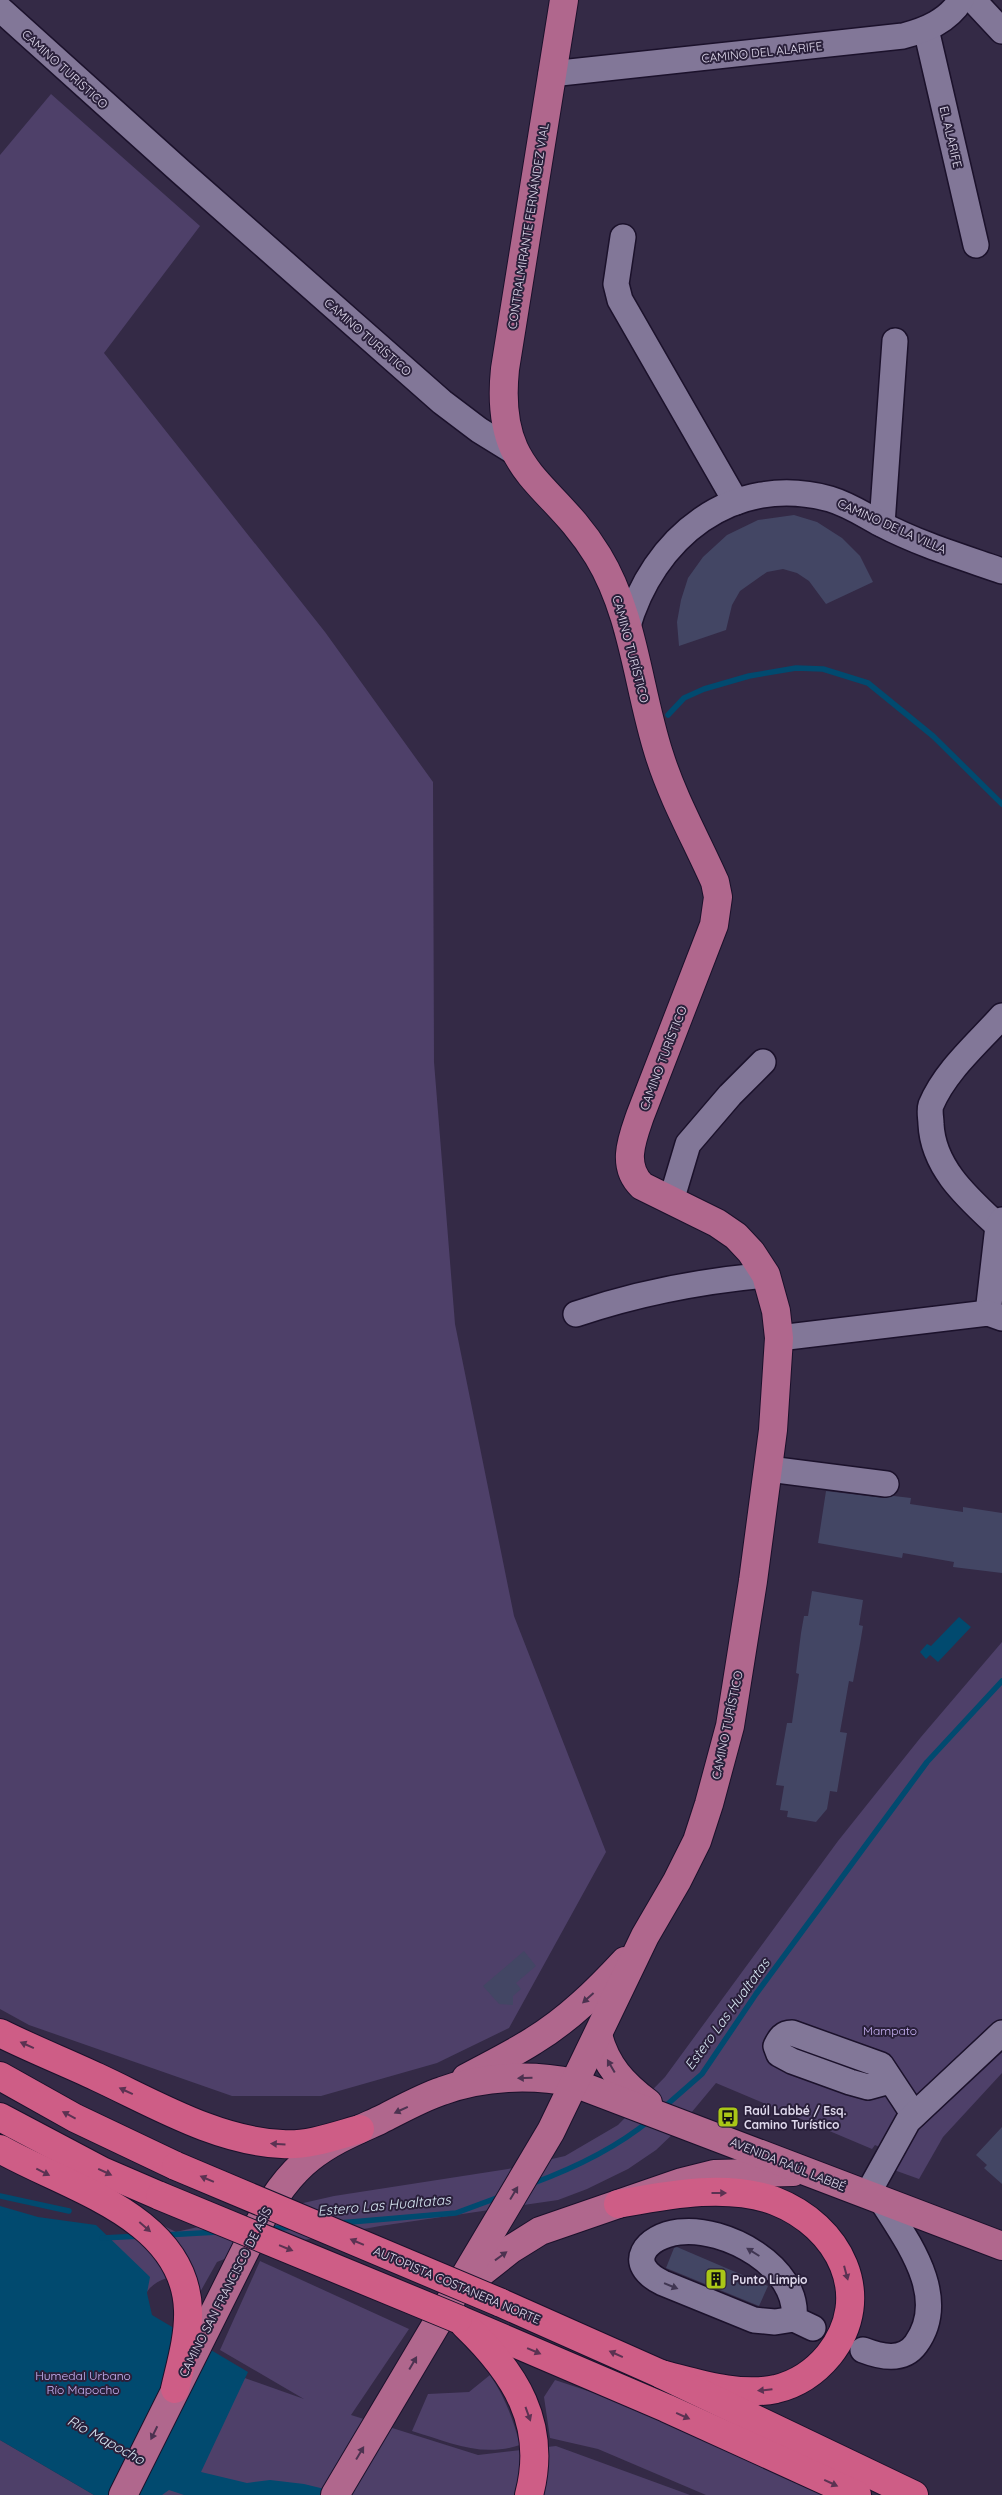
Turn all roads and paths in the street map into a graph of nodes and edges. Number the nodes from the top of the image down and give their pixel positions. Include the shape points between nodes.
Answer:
1 (564, 0) edge
2 (960, 0) edge
3 (973, 0) edge
4 (0, 9) edge
5 (926, 29) junction
6 (1002, 31) edge
7 (552, 74) junction
8 (623, 237) dead end
9 (976, 245) dead end
10 (895, 341) dead end
11 (513, 450) junction
12 (736, 502) junction
13 (882, 524) junction
14 (1002, 571) edge
15 (626, 589) junction
16 (1002, 1016) edge
17 (764, 1062) dead end
18 (671, 1201) junction
19 (1000, 1223) edge
20 (766, 1275) junction
21 (576, 1314) dead end
22 (995, 1316) edge
23 (779, 1338) junction
24 (769, 1469) junction
25 (886, 1484) dead end
26 (645, 1936) junction
27 (0, 2033) edge
28 (1002, 2033) edge
29 (598, 2035) junction
30 (0, 2076) edge
31 (890, 2081) dead end
32 (574, 2083) junction
33 (442, 2091) junction
34 (623, 2094) junction
35 (914, 2115) junction
36 (0, 2117) edge
37 (360, 2129) junction
38 (0, 2149) edge
39 (807, 2172) junction
40 (874, 2198) junction
41 (618, 2204) junction
42 (1002, 2246) edge
43 (455, 2309) junction
44 (804, 2324) joint
45 (864, 2350) dead end
46 (661, 2374) junction
47 (175, 2389) junction
48 (123, 2495) edge
49 (335, 2495) edge
50 (529, 2495) edge
51 (857, 2495) edge
52 (914, 2495) edge

1 - 7 main road, CONTRALMIRANTE FERNÁNDEZ VIAL
2 - 5 street, CAMINO DEL ALARIFE via 947,16
3 - 6 street
4 - 11 street, CAMINO TURÍSTICO via 442,402 478,430
5 - 7 street, CAMINO DEL ALARIFE via 892,38
5 - 9 street, EL ALARIFE
7 - 11 main road, CONTRALMIRANTE FERNÁNDEZ VIAL via 504,384 504,417
8 - 12 street via 616,284 620,300
10 - 13 street
11 - 15 main road, CAMINO TURÍSTICO via 527,472 578,527
12 - 13 street, CAMINO DE LA VILLA via 774,494 812,495 848,505
12 - 15 street, CAMINO DE LA VILLA via 702,519 680,536 651,570
13 - 14 street, CAMINO DE LA VILLA
15 - 18 main road, CAMINO TURÍSTICO via 627,629 659,754 674,797 715,882 718,896 714,926 630,1148 631,1170 636,1181
16 - 19 street via 944,1083 930,1107 932,1138 941,1163 968,1198
17 - 18 street via 730,1095 688,1144
18 - 20 main road, CAMINO TURÍSTICO via 736,1236 752,1252
19 - 22 street
20 - 21 street via 662,1289
20 - 23 main road, CAMINO TURÍSTICO via 776,1311
22 - 23 street
23 - 24 main road, CAMINO TURÍSTICO
24 - 25 street
24 - 26 main road, CAMINO TURÍSTICO via 737,1684 720,1767 697,1841 678,1881
26 - 29 main road, CAMINO TURÍSTICO
26 -> 33 main road via 612,1975 554,2026
37 -> 27 highway via 302,2144 243,2139 165,2109
28 - 35 street
29 - 32 main road, CAMINO TURÍSTICO
34 -> 29 main road
46 -> 30 highway, AUTOPISTA COSTANERA NORTE, bridge via 176,2166 75,2118
31 - 35 street
32 -> 33 main road, CAMINO SAN FRANCISCO DE ASÍS via 516,2078 478,2082
32 - 34 main road, AVENIDA RAÚL LABBÉ
43 -> 32 main road via 480,2250 551,2131
33 -> 37 main road, CAMINO SAN FRANCISCO DE ASÍS
34 - 39 main road, AVENIDA RAÚL LABBÉ via 665,2116
35 - 40 street via 908,2121
36 -> 43 highway, bridge via 86,2163 160,2196
37 - 47 main road, CAMINO SAN FRANCISCO DE ASÍS, bridge via 317,2153 283,2187 257,2227
38 -> 47 highway via 104,2200 149,2230 162,2245 180,2276 188,2309
39 - 40 main road, AVENIDA RAÚL LABBÉ
39 - 41 main road via 714,2174
40 - 42 main road, AVENIDA RAÚL LABBÉ
40 - 45 street via 911,2246 928,2299 927,2318 918,2341 908,2352 885,2356
43 -> 41 main road via 496,2260 526,2239 555,2225
41 -> 46 highway via 718,2192 774,2201 802,2214 820,2228 834,2246 847,2278 848,2313 841,2337 824,2361 799,2380 775,2389 753,2391 715,2387
49 -> 43 main road via 389,2405
43 -> 50 highway via 502,2366 531,2420 533,2480
43 -> 51 highway via 489,2331
44 -> 44 street via 785,2282 769,2264 743,2246 702,2233 680,2232 654,2240 643,2254 644,2269 663,2282 754,2320
46 - 52 highway, AUTOPISTA COSTANERA NORTE
47 -> 48 main road, CAMINO SAN FRANCISCO DE ASÍS

